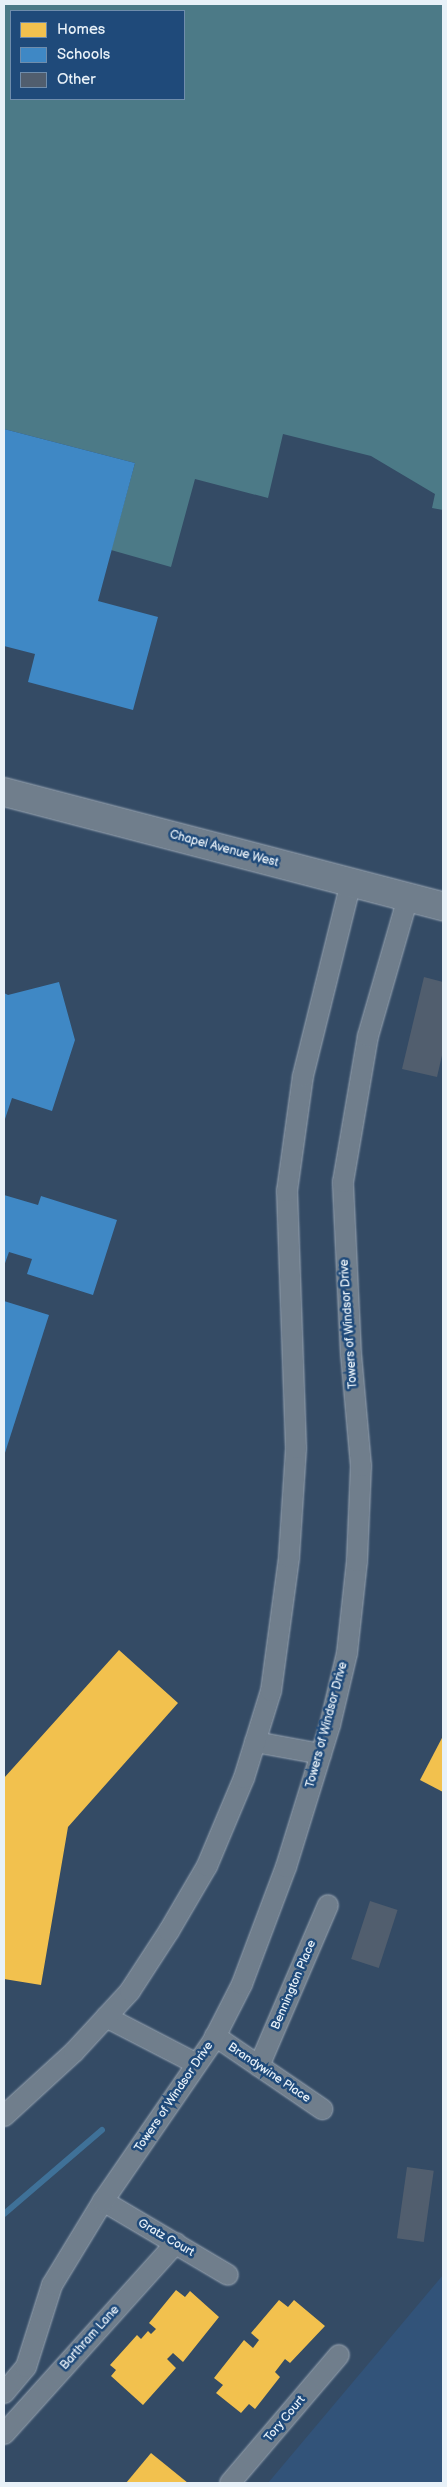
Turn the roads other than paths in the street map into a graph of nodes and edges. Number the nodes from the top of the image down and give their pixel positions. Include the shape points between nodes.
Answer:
1 (4, 792) edge
2 (351, 882) junction
3 (408, 897) junction
4 (443, 906) edge
5 (255, 1742) junction
6 (321, 1754) junction
7 (328, 1904) dead end
8 (106, 2016) junction
9 (215, 2036) junction
10 (196, 2064) junction
11 (259, 2066) junction
12 (322, 2109) dead end
13 (4, 2116) edge
14 (103, 2201) junction
15 (176, 2243) junction
16 (228, 2275) dead end
17 (339, 2355) dead end
18 (4, 2393) edge
19 (4, 2434) edge
20 (230, 2483) edge

1 - 2 main road, Chapel Avenue West
2 - 3 main road, Chapel Avenue West
2 - 5 street via 303,1076 292,1139 287,1191 296,1448 291,1537 271,1691
3 - 4 main road, Chapel Avenue West
3 - 6 street, Towers of Windsor Drive via 368,1036 343,1182 350,1354 361,1466 360,1504 347,1653
5 - 6 street
5 - 8 street via 244,1778 207,1866 130,1992
6 - 9 street, Towers of Windsor Drive via 286,1867 245,1975
7 - 11 street, Bennington Place
8 - 10 street
8 - 13 street via 74,2052
9 - 10 street, Towers of Windsor Drive
9 - 11 street, Brandywine Place
10 - 14 street, Towers of Windsor Drive
11 - 12 street, Brandywine Place
14 - 15 street, Gratz Court
14 - 18 street, Towers of Windsor Drive via 52,2284 26,2367
15 - 16 street, Gratz Court
15 - 19 street, Barthram Lane
17 - 20 street, Tory Court

